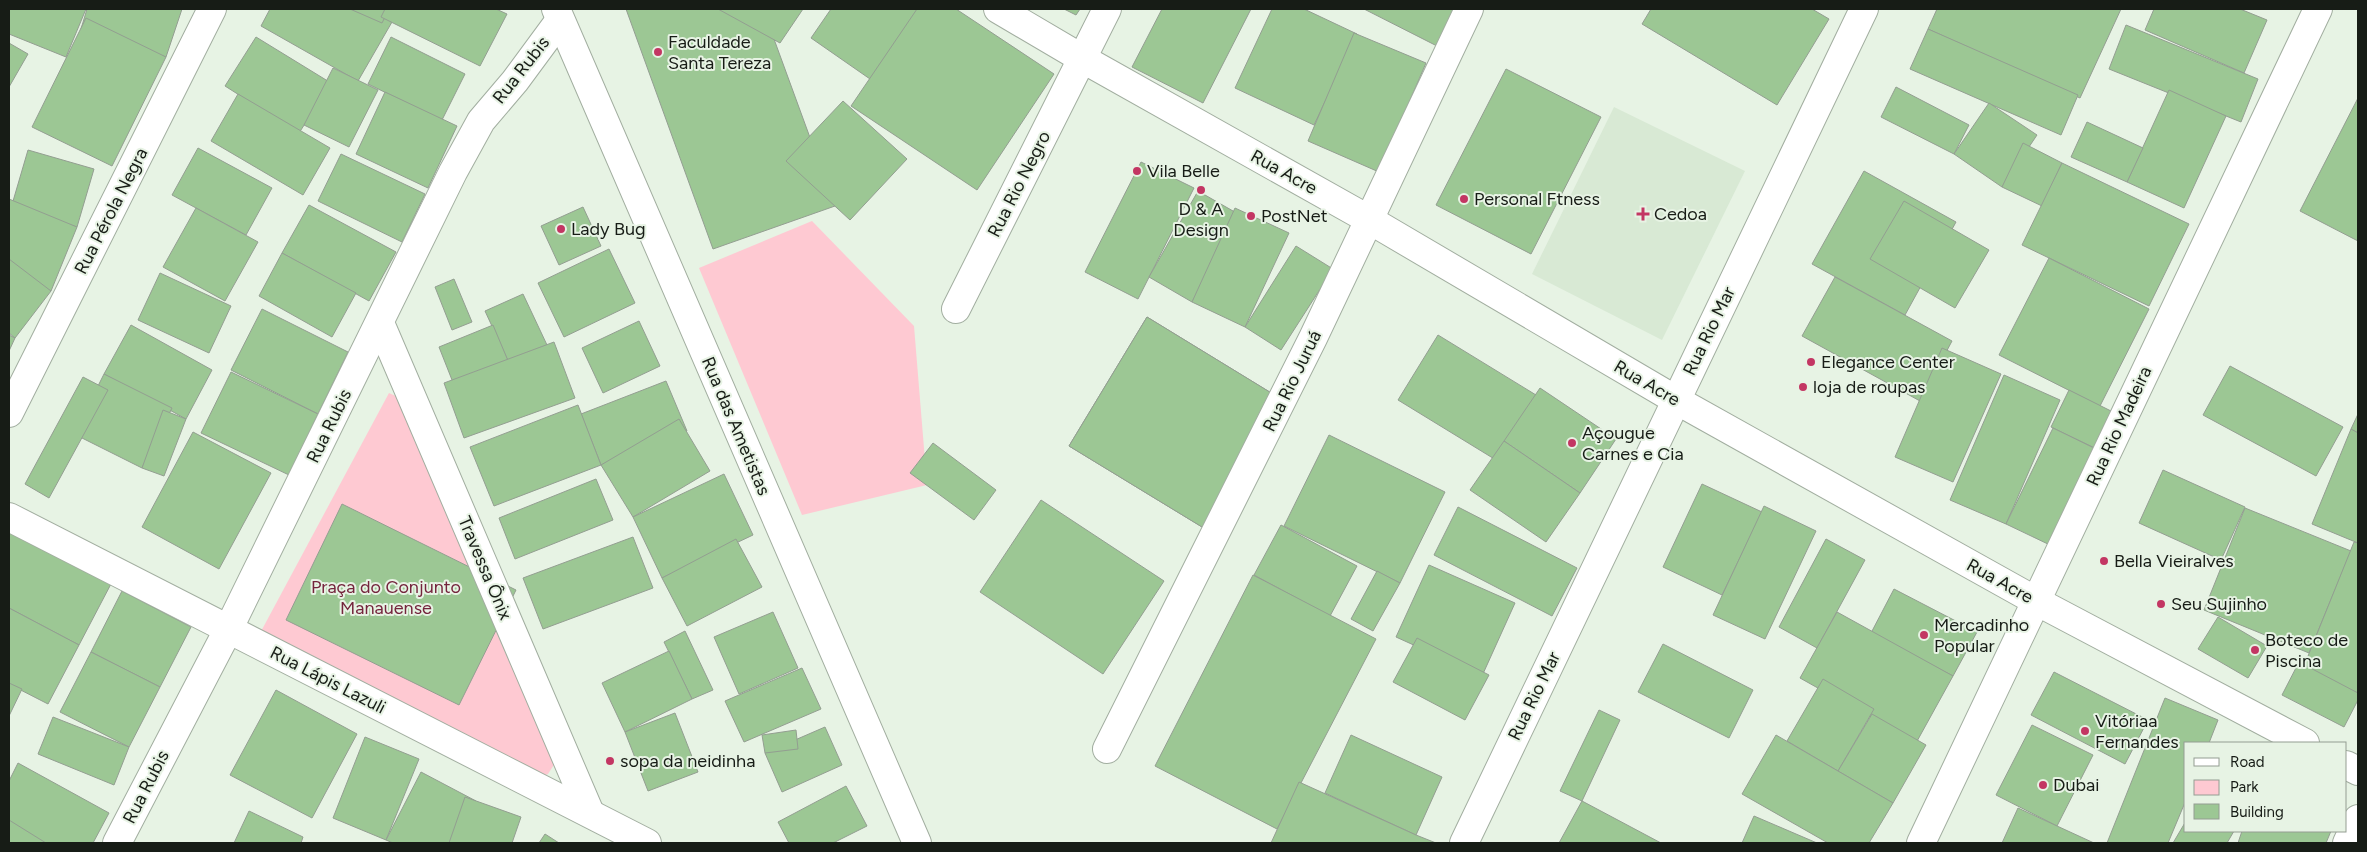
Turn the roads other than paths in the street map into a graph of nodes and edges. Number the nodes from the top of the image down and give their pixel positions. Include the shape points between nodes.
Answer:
1 (212, 9) edge
2 (998, 9) edge
3 (1107, 9) edge
4 (1469, 9) edge
5 (1864, 9) edge
6 (2318, 9) edge
7 (558, 14) edge
8 (1083, 59) junction
9 (1368, 219) junction
10 (956, 309) dead end
11 (380, 324) junction
12 (1676, 400) junction
13 (9, 413) edge
14 (9, 517) edge
15 (2036, 601) junction
16 (228, 630) junction
17 (2303, 742) edge
18 (1107, 749) dead end
19 (2347, 766) edge
20 (2358, 772) edge
21 (590, 813) junction
22 (2358, 819) edge
23 (117, 843) edge
24 (647, 843) edge
25 (918, 843) edge
26 (1464, 843) edge
27 (1921, 843) edge
28 (2347, 843) edge

1 - 13 street, Rua Pérola Negra
2 - 8 street, Rua Acre
3 - 8 street, Rua Rio Negro
4 - 9 street, Rua Rio Juruá
5 - 12 street, Rua Rio Mar
6 - 15 street, Rua Rio Madeira
7 - 11 street, Rua Rubis via 515,81 481,121
7 - 25 street, Rua das Ametistas
8 - 9 street, Rua Acre
8 - 10 street, Rua Rio Negro
9 - 12 street, Rua Acre
9 - 18 street, Rua Rio Juruá via 1313,338
11 - 16 street, Rua Rubis
11 - 21 street, Travessa Ônix
12 - 15 street, Rua Acre
12 - 26 street, Rua Rio Mar
14 - 16 street, Rua Lápis Lazuli
15 - 17 street, Rua Acre
15 - 27 street, Rua Rio Madeira
16 - 21 street, Rua Lápis Lazuli
16 - 23 street, Rua Rubis
19 - 20 street
21 - 24 street, Rua Lápis Lazuli
22 - 28 street

